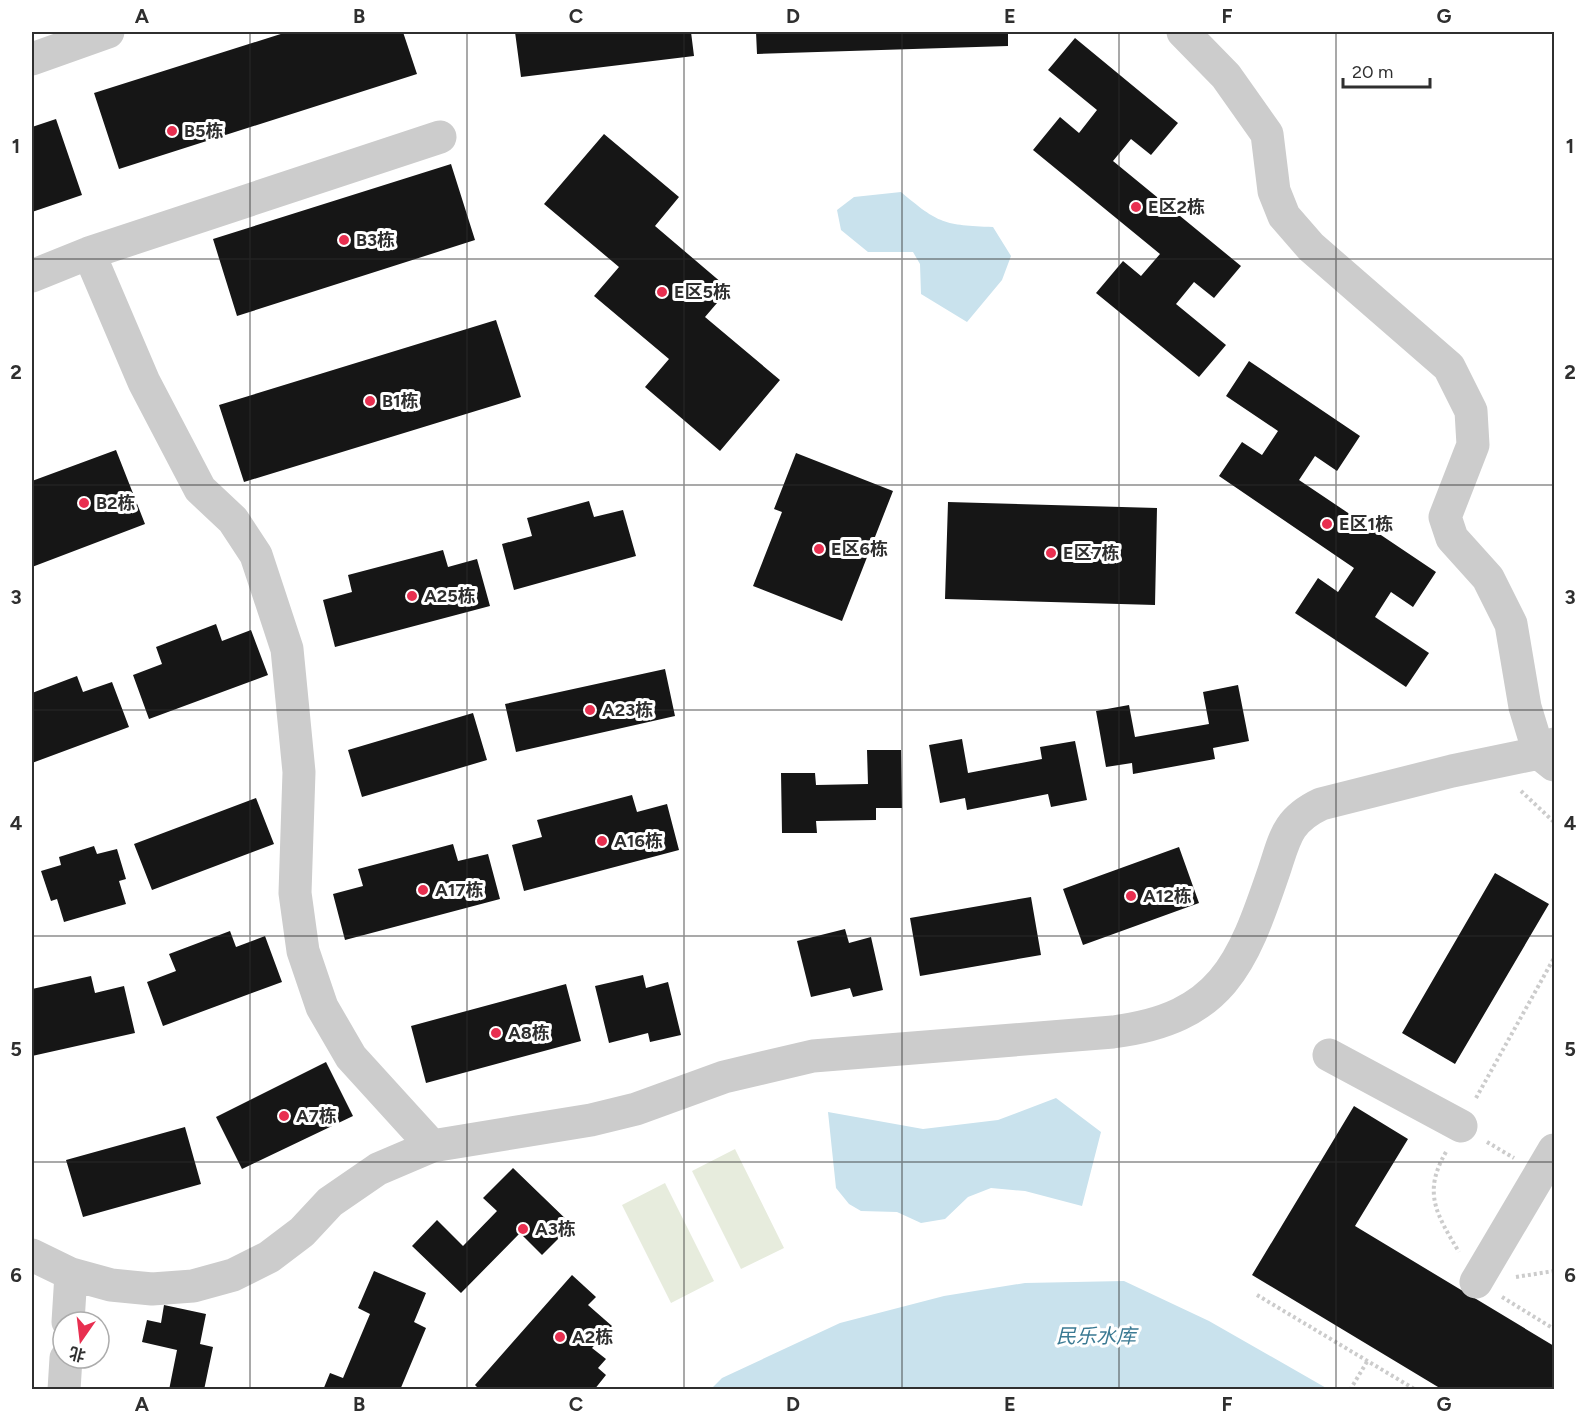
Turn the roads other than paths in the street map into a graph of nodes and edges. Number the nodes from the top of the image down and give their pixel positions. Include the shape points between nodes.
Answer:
1 (108, 32) edge
2 (1182, 32) edge
3 (32, 58) edge
4 (440, 137) dead end
5 (89, 253) junction
6 (32, 276) edge
7 (1549, 754) edge
8 (1329, 1054) dead end
9 (1461, 1126) road end
10 (432, 1146) junction
11 (1547, 1162) edge
12 (32, 1255) edge
13 (71, 1274) junction
14 (1476, 1282) road end
15 (69, 1310) edge
16 (65, 1370) edge
17 (64, 1389) edge

1 - 3 street
2 - 7 street via 1226,76 1267,134 1274,191 1284,216 1311,248 1449,367 1471,411 1473,445 1445,516 1452,538 1488,578 1512,624 1525,707
4 - 5 street
5 - 6 street
5 - 10 street via 163,423 200,489 233,520 256,555 287,649 299,772 295,893 303,951 322,1007 351,1057
7 - 10 street via 1452,771 1321,804 1302,813 1288,829 1251,939 1239,961 1206,998 1162,1022 1113,1032 813,1056 724,1077 591,1120
8 - 9 street
10 - 13 street via 378,1169 330,1202 302,1232 269,1257 232,1275 193,1286 152,1289 111,1285
11 - 14 street
12 - 13 street
13 - 15 street
16 - 17 street

